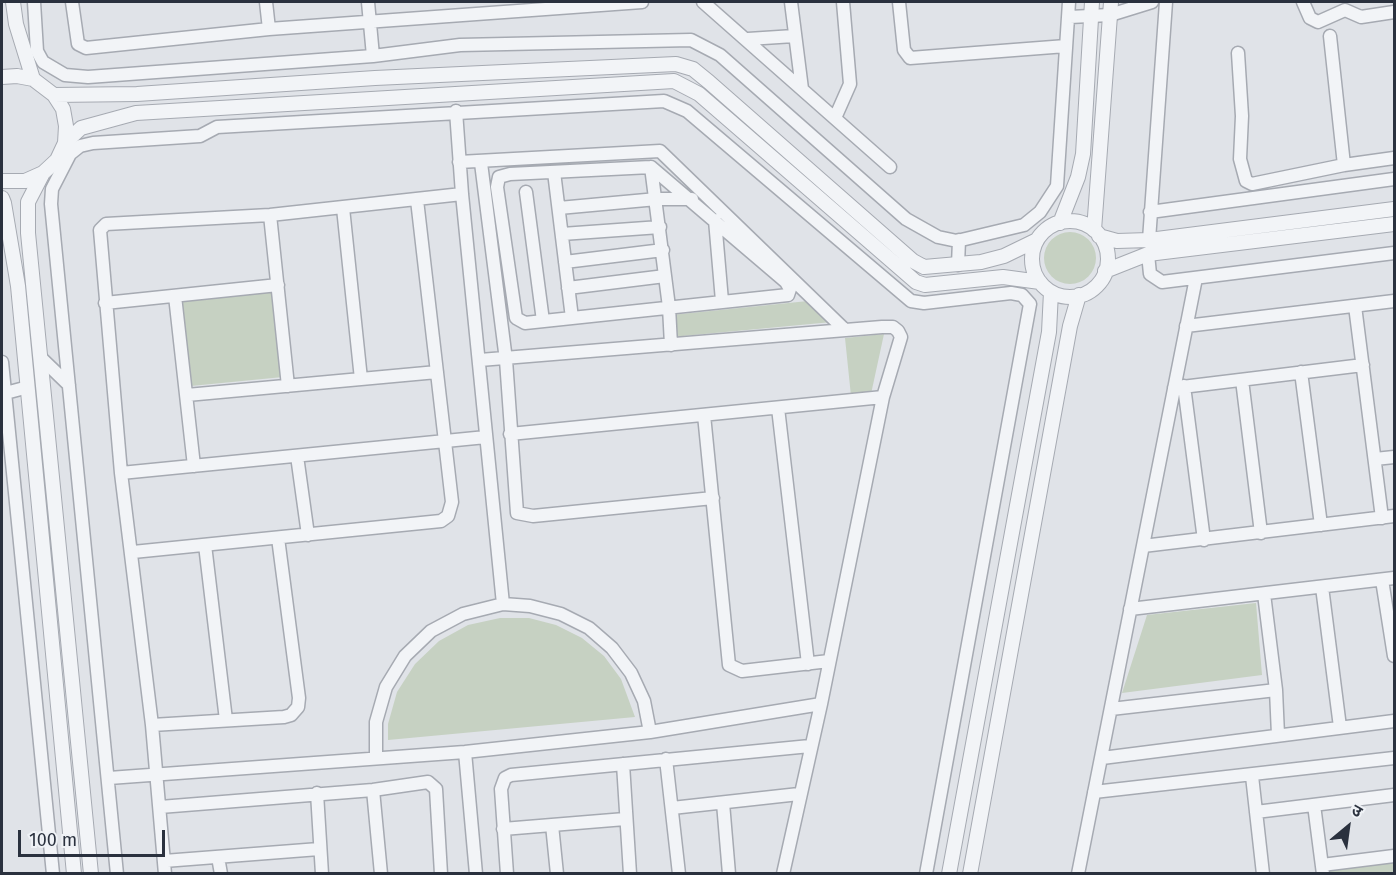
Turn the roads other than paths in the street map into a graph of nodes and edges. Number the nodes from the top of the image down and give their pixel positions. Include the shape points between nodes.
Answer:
1 (13, 2) edge
2 (34, 2) edge
3 (72, 2) edge
4 (266, 2) edge
5 (368, 2) edge
6 (642, 2) edge
7 (703, 2) edge
8 (791, 2) edge
9 (843, 2) edge
10 (899, 2) edge
11 (1069, 2) edge
12 (1092, 2) edge
13 (1152, 2) edge
14 (1166, 2) edge
15 (1304, 2) edge
16 (546, 5) edge
17 (495, 7) edge
18 (1110, 8) edge
19 (1395, 12) edge
20 (1070, 17) junction
21 (1091, 18) junction
22 (370, 21) junction
23 (269, 29) junction
24 (794, 36) junction
25 (1330, 36) dead end
26 (748, 39) junction
27 (1066, 46) junction
28 (1238, 53) dead end
29 (373, 56) junction
30 (2, 77) edge
31 (33, 79) junction
32 (802, 89) junction
33 (54, 95) junction
34 (456, 111) junction
35 (835, 118) junction
36 (65, 143) junction
37 (1395, 158) edge
38 (459, 162) junction
39 (481, 162) junction
40 (1344, 165) junction
41 (651, 166) junction
42 (890, 167) dead end
43 (554, 172) junction
44 (43, 173) junction
45 (1395, 179) edge
46 (2, 181) edge
47 (526, 192) dead end
48 (462, 194) junction
49 (2, 198) edge
50 (692, 199) junction
51 (417, 200) junction
52 (657, 200) junction
53 (343, 208) junction
54 (560, 208) junction
55 (1395, 209) edge
56 (1150, 212) junction
57 (270, 215) junction
58 (715, 220) junction
59 (1060, 222) junction
60 (1395, 225) edge
61 (660, 226) junction
62 (1097, 233) junction
63 (562, 234) junction
64 (959, 240) junction
65 (1037, 240) junction
66 (1148, 247) junction
67 (663, 250) junction
68 (1395, 253) edge
69 (565, 262) junction
70 (958, 265) junction
71 (1105, 271) junction
72 (665, 276) junction
73 (1196, 278) junction
74 (969, 280) junction
75 (1040, 282) junction
76 (278, 285) junction
77 (568, 288) junction
78 (1051, 292) junction
79 (1079, 295) junction
80 (176, 296) junction
81 (972, 298) junction
82 (722, 301) junction
83 (1395, 301) edge
84 (105, 303) junction
85 (1355, 306) junction
86 (669, 307) junction
87 (572, 318) junction
88 (543, 321) junction
89 (1186, 326) junction
90 (845, 330) junction
91 (671, 345) junction
92 (40, 357) junction
93 (480, 360) junction
94 (506, 360) junction
95 (2, 362) edge
96 (1363, 365) junction
97 (437, 372) junction
98 (1301, 372) junction
99 (361, 379) junction
100 (1242, 380) junction
101 (69, 385) junction
102 (288, 386) junction
103 (28, 387) junction
104 (1179, 387) junction
105 (3, 393) edge
106 (187, 395) junction
107 (883, 397) junction
108 (778, 408) junction
109 (704, 415) junction
110 (510, 434) junction
111 (486, 437) junction
112 (445, 442) junction
113 (297, 456) junction
114 (1395, 457) edge
115 (1375, 459) junction
116 (194, 466) junction
117 (121, 473) junction
118 (713, 498) junction
119 (1388, 517) edge
120 (1321, 525) junction
121 (1261, 533) junction
122 (308, 536) junction
123 (278, 538) junction
124 (1203, 540) junction
125 (205, 545) junction
126 (1143, 546) junction
127 (133, 552) junction
128 (1388, 579) edge
129 (1322, 587) junction
130 (1264, 594) junction
131 (503, 604) junction
132 (1130, 609) junction
133 (1395, 656) edge
134 (829, 661) junction
135 (808, 664) junction
136 (1276, 690) junction
137 (821, 704) junction
138 (1111, 709) junction
139 (226, 720) junction
140 (1395, 721) edge
141 (152, 725) junction
142 (1340, 727) junction
143 (650, 732) junction
144 (1278, 735) junction
145 (810, 746) junction
146 (465, 752) junction
147 (375, 758) junction
148 (1102, 758) junction
149 (1395, 758) edge
150 (666, 759) junction
151 (623, 764) junction
152 (157, 776) junction
153 (1252, 776) junction
154 (109, 778) junction
155 (373, 790) junction
156 (1094, 792) junction
157 (317, 793) junction
158 (799, 794) junction
159 (1395, 795) edge
160 (723, 803) junction
161 (1314, 805) junction
162 (160, 807) junction
163 (672, 808) junction
164 (1256, 812) junction
165 (624, 819) junction
166 (552, 825) junction
167 (503, 830) junction
168 (319, 849) junction
169 (1395, 856) edge
170 (218, 857) junction
171 (164, 867) edge
172 (1322, 869) edge
173 (53, 873) edge
174 (74, 873) edge
175 (91, 873) edge
176 (117, 873) edge
177 (220, 873) edge
178 (322, 873) edge
179 (381, 873) edge
180 (441, 873) edge
181 (476, 873) edge
182 (507, 873) edge
183 (557, 873) edge
184 (630, 873) edge
185 (679, 873) edge
186 (729, 873) edge
187 (783, 873) edge
188 (926, 873) edge
189 (949, 873) edge
190 (970, 873) edge
191 (1078, 873) edge
192 (1263, 873) edge

1 - 31 street
2 - 29 street via 38,51 43,62 65,75 88,77
3 - 23 street via 78,44 86,48
4 - 23 street
5 - 22 street
6 - 16 street
7 - 26 street
8 - 24 street
9 - 35 street via 850,84
10 - 27 street via 904,50 910,58
11 - 20 street
12 - 21 street
13 - 18 street
14 - 56 street
15 - 19 street via 1310,18 1318,22 1345,10 1360,17
16 - 17 street
17 - 22 street
18 - 21 street
18 - 62 street
20 - 21 street
20 - 27 street
21 - 59 street via 1083,154
22 - 23 street
22 - 29 street
24 - 26 street
24 - 32 street
25 - 40 street
26 - 32 street
27 - 64 street via 1058,186 1024,225
28 - 40 street via 1240,159 1246,181 1252,184
29 - 64 street via 460,45 691,40 720,55 906,219 938,237
30 - 31 street
31 - 33 street
32 - 35 street
33 - 36 street via 63,109
33 - 70 street via 137,94 676,64 693,69 709,82 913,261 924,267
34 - 38 street
34 - 81 street via 633,102 675,104 911,301
34 - 101 street via 217,127 200,136 80,146 61,169 52,189 51,204
35 - 42 street
36 - 44 street via 57,160
36 - 74 street via 81,128 136,113 674,81 699,94 907,276 925,285
37 - 40 street
38 - 39 street
38 - 48 street
39 - 90 street via 660,151
39 - 94 street
41 - 43 street
41 - 50 street
41 - 52 street
43 - 54 street
43 - 88 street via 510,174 499,177 497,182 514,314 525,323
44 - 46 street via 25,181
44 - 92 street via 28,202
45 - 56 street
47 - 88 street
48 - 51 street
48 - 93 street
49 - 103 street via 18,286
50 - 52 street
50 - 58 street
51 - 53 street
51 - 97 street
52 - 54 street
52 - 61 street
53 - 57 street
53 - 99 street
54 - 63 street
55 - 66 street
56 - 66 street
57 - 76 street
57 - 84 street via 106,224 99,235
58 - 82 street
58 - 82 street via 790,289 784,297
59 - 62 street via 1074,222
59 - 65 street via 1046,229
60 - 66 street
61 - 63 street
61 - 67 street
62 - 66 street
62 - 71 street via 1106,249
63 - 69 street
64 - 70 street
65 - 70 street via 1004,256
65 - 75 street via 1032,262
66 - 71 street
66 - 73 street via 1150,274 1154,279 1162,282
67 - 69 street
67 - 72 street
68 - 73 street
69 - 77 street
71 - 79 street via 1098,284
72 - 77 street
72 - 86 street
73 - 89 street
74 - 75 street via 1012,277
74 - 81 street
75 - 78 street
76 - 80 street
76 - 102 street
77 - 87 street
78 - 79 street
78 - 189 street via 1048,332
79 - 190 street
80 - 84 street
80 - 106 street
81 - 188 street via 1016,294 1027,299 1030,310
82 - 86 street
83 - 85 street
84 - 117 street
85 - 89 street
85 - 96 street
86 - 87 street
86 - 91 street
87 - 88 street
89 - 104 street
90 - 91 street
90 - 107 street via 893,327 898,331 901,337
91 - 94 street
92 - 101 street
92 - 175 street
93 - 94 street
93 - 111 street
94 - 110 street
95 - 105 street
96 - 98 street
96 - 115 street
97 - 99 street
97 - 112 street
98 - 100 street
98 - 120 street
99 - 102 street
100 - 104 street
100 - 121 street
101 - 154 street
102 - 106 street
103 - 105 street
103 - 174 street
104 - 124 street
104 - 126 street
105 - 173 street
106 - 116 street
107 - 108 street
107 - 134 street
108 - 109 street
108 - 135 street
109 - 110 street
109 - 118 street
110 - 118 street via 515,508 521,515
111 - 112 street
111 - 131 street
112 - 113 street
112 - 122 street via 452,502 448,516 441,521
113 - 116 street
113 - 122 street
114 - 115 street
115 - 119 street
116 - 117 street
117 - 127 street
118 - 135 street via 729,665 742,671
119 - 120 street
120 - 121 street
121 - 124 street
122 - 123 street
123 - 125 street
123 - 139 street via 298,707 284,717
124 - 126 street
125 - 127 street
125 - 139 street
126 - 132 street
127 - 141 street
128 - 129 street
128 - 133 street
129 - 130 street
129 - 142 street
130 - 132 street
130 - 136 street
131 - 143 street via 561,614 588,628 612,648 640,692
131 - 147 street via 463,614 431,631 405,656 386,687 376,722
132 - 138 street
134 - 135 street
134 - 137 street
136 - 138 street
136 - 144 street
137 - 143 street
137 - 145 street
138 - 148 street
139 - 141 street
140 - 142 street
141 - 152 street
142 - 144 street
143 - 146 street
144 - 148 street
145 - 150 street
145 - 158 street
146 - 147 street
146 - 181 street
147 - 152 street
148 - 156 street
149 - 153 street
150 - 151 street
150 - 163 street
151 - 165 street
151 - 167 street via 505,778 501,789
152 - 154 street
152 - 162 street
153 - 156 street
153 - 164 street
154 - 176 street
155 - 157 street
155 - 179 street
155 - 180 street via 422,782 435,786
156 - 191 street
157 - 162 street
157 - 168 street
158 - 160 street
158 - 187 street
159 - 161 street
160 - 163 street
160 - 186 street
161 - 164 street
161 - 172 street
162 - 171 street
163 - 185 street
164 - 192 street
165 - 166 street
165 - 184 street
166 - 167 street
166 - 183 street
167 - 182 street
168 - 170 street
168 - 178 street
169 - 172 street
170 - 171 street
170 - 177 street

